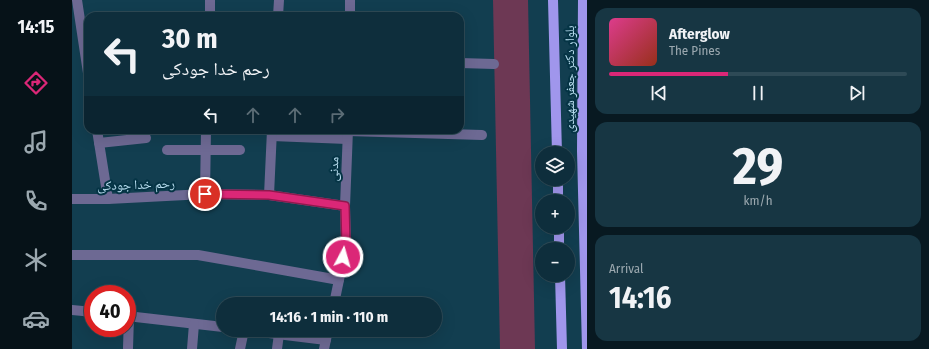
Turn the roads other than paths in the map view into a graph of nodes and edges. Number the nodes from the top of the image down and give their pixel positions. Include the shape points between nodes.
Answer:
1 (78, 0) edge
2 (210, 0) edge
3 (279, 0) edge
4 (350, 0) edge
5 (553, 0) edge
6 (583, 0) edge
7 (210, 12) edge
8 (278, 12) edge
9 (350, 12) edge
10 (84, 43) edge
11 (464, 63) edge
12 (494, 64) dead end
13 (98, 134) edge
14 (206, 134) edge
15 (272, 134) edge
16 (347, 134) edge
17 (414, 134) edge
18 (482, 135) dead end
19 (146, 138) dead end
20 (99, 143) junction
21 (557, 146) edge
22 (167, 150) dead end
23 (205, 150) junction
24 (240, 150) dead end
25 (205, 194) junction
26 (269, 195) junction
27 (72, 199) edge
28 (108, 199) junction
29 (345, 206) junction
30 (72, 255) edge
31 (339, 280) junction
32 (560, 282) edge
33 (335, 297) edge
34 (72, 310) edge
35 (84, 311) edge
36 (136, 317) edge
37 (194, 324) junction
38 (216, 326) edge
39 (128, 337) edge
40 (243, 337) edge
41 (278, 337) edge
42 (302, 337) edge
43 (326, 340) edge
44 (128, 348) dead end
45 (192, 349) edge
46 (240, 349) edge
47 (277, 349) edge
48 (562, 349) edge
49 (587, 349) edge

1 - 10 street
2 - 7 street
3 - 8 street
4 - 9 street
5 - 21 main road, بلوار دکتر جعفر شهیدی
6 - 49 main road, بلوار دکتر جعفر شهیدی via 582,151
11 - 12 street
13 - 20 street
14 - 23 street
15 - 26 street
16 - 29 street, مدنی
17 - 18 street
19 - 20 street
20 - 28 street
22 - 23 street
23 - 24 street
23 - 25 street
25 - 26 street, رحم خدا جودکی
25 - 28 street, رحم خدا جودکی
26 - 29 street, رحم خدا جودکی
27 - 28 street, رحم خدا جودکی
29 - 31 street, مدنی via 346,246
30 - 31 street via 198,255
31 - 33 street, مدنی
32 - 48 main road
34 - 35 street
36 - 37 street
37 - 38 street
37 - 45 street
39 - 44 street
40 - 46 street
41 - 47 street
42 - 43 street

